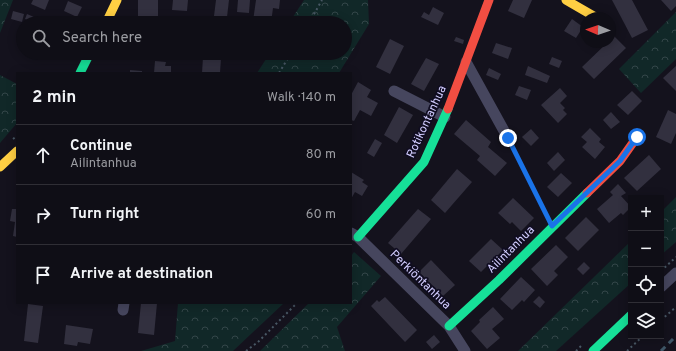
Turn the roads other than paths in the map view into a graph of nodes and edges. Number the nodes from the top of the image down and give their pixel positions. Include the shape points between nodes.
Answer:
1 (117, 0) edge
2 (489, 0) edge
3 (566, 0) edge
4 (587, 12) edge
5 (109, 16) edge
6 (86, 60) edge
7 (466, 62) junction
8 (80, 72) edge
9 (394, 91) dead end
10 (445, 117) junction
11 (637, 137) dead end
12 (508, 138) road end
13 (16, 152) edge
14 (0, 167) edge
15 (354, 235) edge
16 (676, 273) edge
17 (664, 284) edge
18 (628, 318) edge
19 (449, 326) junction
20 (465, 351) edge
21 (593, 351) edge

1 - 5 street
2 - 7 street, Rotikontanhua
3 - 4 street
6 - 8 street
7 - 10 street, Rotikontanhua
7 - 12 street
9 - 10 street
10 - 15 street, Rotikontanhua via 424,162
11 - 19 street, Ailintanhua via 620,161
13 - 14 street
15 - 19 street, Perkiöntanhua
16 - 17 street
18 - 21 street
19 - 20 street, Perkiöntanhua

